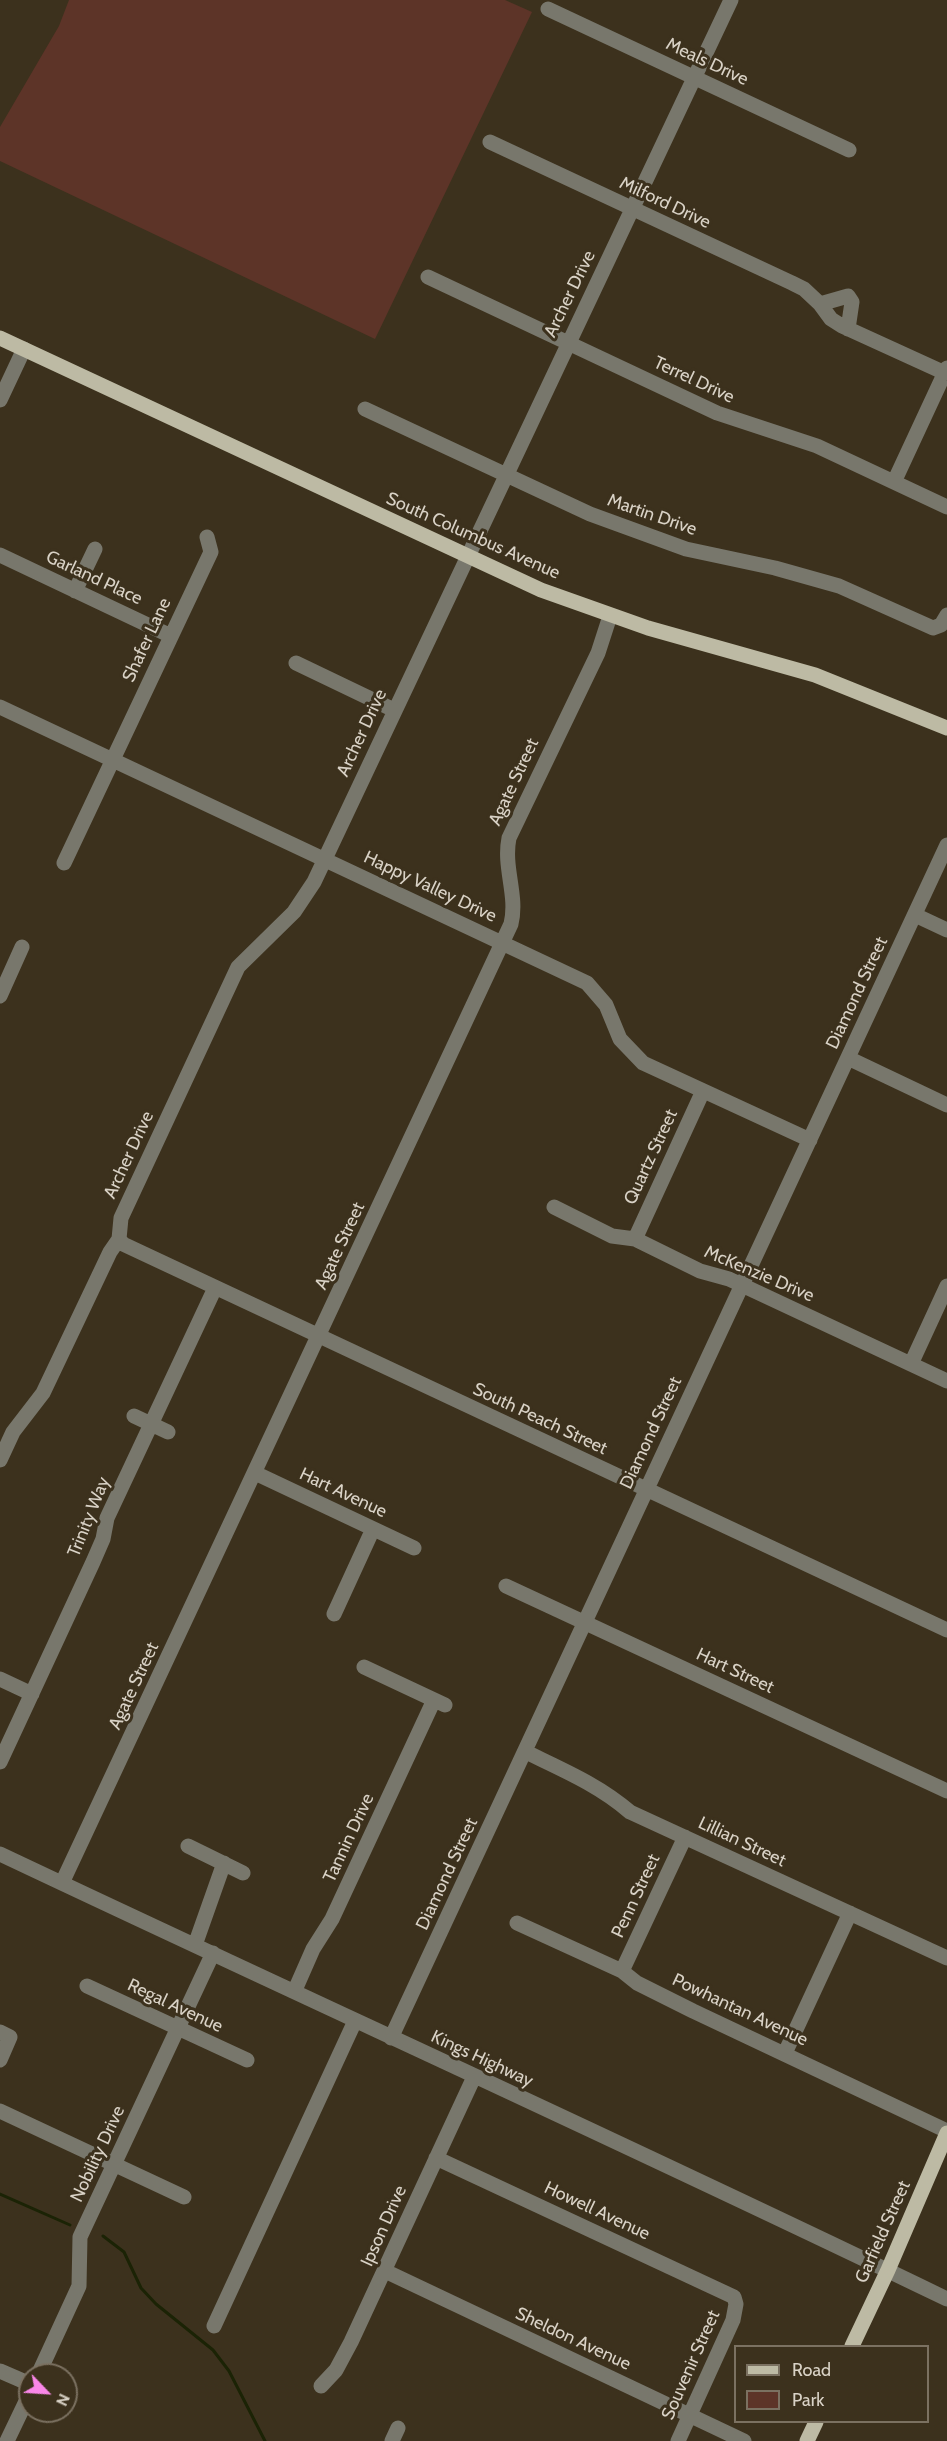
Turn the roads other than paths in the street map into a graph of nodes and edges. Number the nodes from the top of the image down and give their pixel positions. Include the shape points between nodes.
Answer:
1 (730, 0) edge
2 (548, 9) dead end
3 (694, 78) junction
4 (490, 142) dead end
5 (849, 150) dead end
6 (633, 209) junction
7 (428, 277) dead end
8 (820, 304) junction
9 (848, 329) junction
10 (0, 338) edge
11 (568, 343) junction
12 (24, 349) junction
13 (946, 370) edge
14 (0, 400) edge
15 (365, 409) dead end
16 (506, 476) junction
17 (894, 482) junction
18 (947, 507) edge
19 (207, 537) dead end
20 (95, 549) dead end
21 (0, 555) edge
22 (467, 557) junction
23 (75, 591) junction
24 (610, 616) junction
25 (942, 621) edge
26 (171, 636) junction
27 (296, 663) dead end
28 (0, 706) edge
29 (394, 710) junction
30 (947, 728) edge
31 (112, 760) junction
32 (947, 845) edge
33 (324, 859) junction
34 (64, 863) dead end
35 (915, 915) junction
36 (947, 930) edge
37 (503, 942) junction
38 (22, 947) dead end
39 (0, 996) edge
40 (848, 1059) junction
41 (703, 1092) junction
42 (947, 1105) edge
43 (810, 1140) junction
44 (554, 1207) dead end
45 (119, 1239) junction
46 (635, 1239) junction
47 (742, 1285) junction
48 (947, 1286) edge
49 (215, 1288) junction
50 (319, 1337) junction
51 (911, 1364) junction
52 (947, 1381) edge
53 (134, 1416) dead end
54 (151, 1425) junction
55 (168, 1432) dead end
56 (0, 1460) edge
57 (255, 1473) junction
58 (646, 1490) junction
59 (374, 1529) junction
60 (414, 1548) dead end
61 (506, 1586) dead end
62 (334, 1614) dead end
63 (586, 1623) junction
64 (947, 1630) edge
65 (364, 1667) dead end
66 (0, 1679) edge
67 (32, 1694) junction
68 (526, 1752) junction
69 (0, 1762) edge
70 (947, 1791) edge
71 (685, 1837) junction
72 (188, 1846) dead end
73 (0, 1854) edge
74 (224, 1863) junction
75 (243, 1873) dead end
76 (62, 1883) junction
77 (850, 1913) junction
78 (517, 1923) dead end
79 (195, 1945) junction
80 (213, 1953) junction
81 (947, 1958) edge
82 (622, 1971) junction
83 (87, 1986) dead end
84 (295, 1990) junction
85 (355, 2020) junction
86 (178, 2030) junction
87 (0, 2032) edge
88 (391, 2038) junction
89 (785, 2053) junction
90 (0, 2060) edge
91 (247, 2061) dead end
92 (474, 2077) junction
93 (0, 2111) edge
94 (947, 2132) edge
95 (436, 2158) junction
96 (116, 2163) junction
97 (184, 2197) dead end
98 (888, 2270) junction
99 (385, 2271) junction
100 (947, 2299) edge
101 (736, 2304) joint
102 (214, 2326) dead end
103 (852, 2345) edge
104 (44, 2363) edge
105 (0, 2371) edge
106 (18, 2379) edge
107 (321, 2386) dead end
108 (689, 2416) junction
109 (18, 2418) edge
110 (815, 2423) edge
111 (7, 2441) edge
112 (678, 2441) edge
113 (744, 2441) edge
114 (807, 2441) edge

1 - 3 street, Archer Drive
2 - 3 street, Meals Drive
3 - 5 street, Meals Drive
3 - 6 street, Archer Drive
4 - 6 street, Milford Drive
6 - 8 street, Milford Drive via 804,289
6 - 11 street, Archer Drive
7 - 11 street, Terrel Drive
8 - 9 street, Milford Drive via 831,319
8 - 9 street via 848,296 852,302
9 - 13 street, Milford Drive
10 - 12 main road, South Columbus Avenue
11 - 16 street, Archer Drive
11 - 17 street, Terrel Drive via 717,413 817,446
12 - 14 street
12 - 22 main road, South Columbus Avenue
13 - 17 street
15 - 16 street, Martin Drive
16 - 22 street, Archer Drive
16 - 25 street, Martin Drive via 590,514 686,549 810,577
17 - 18 street, Terrel Drive
19 - 26 street, Shafer Lane via 211,552
20 - 23 street
21 - 23 street, Garland Place
22 - 24 main road, South Columbus Avenue
22 - 29 street, Archer Drive
23 - 26 street, Garland Place
24 - 30 main road, South Columbus Avenue via 815,675
24 - 37 street, Agate Street via 597,653 509,838 507,861 514,907
26 - 31 street, Shafer Lane
27 - 29 street
28 - 31 street, Happy Valley Drive
29 - 33 street, Archer Drive
31 - 33 street, Happy Valley Drive
31 - 34 street, Shafer Lane
32 - 35 street, Diamond Street
33 - 37 street, Happy Valley Drive
33 - 45 street, Archer Drive via 294,912 238,967 121,1218
35 - 36 street
35 - 40 street, Diamond Street
37 - 41 street, Happy Valley Drive via 587,983 606,1005 620,1039 635,1057
37 - 50 street, Agate Street
38 - 39 street
40 - 42 street
40 - 43 street, Diamond Street
41 - 43 street, Happy Valley Drive
41 - 46 street, Quartz Street
43 - 47 street, Diamond Street
44 - 46 street, McKenzie Drive via 612,1236
45 - 49 street, South Peach Street
45 - 56 street, Archer Drive via 43,1393 13,1432
46 - 47 street, McKenzie Drive via 700,1271
47 - 51 street, McKenzie Drive
47 - 58 street, Diamond Street
48 - 51 street
49 - 50 street, South Peach Street
49 - 54 street, Trinity Way
50 - 57 street, Agate Street
50 - 58 street, South Peach Street
51 - 52 street, McKenzie Drive
53 - 54 street
54 - 55 street
54 - 67 street, Trinity Way
57 - 59 street, Hart Avenue
57 - 76 street, Agate Street
58 - 63 street, Diamond Street
58 - 64 street, South Peach Street
59 - 60 street, Hart Avenue
59 - 62 street
61 - 63 street, Hart Street
63 - 68 street, Diamond Street
63 - 70 street, Hart Street
65 - 84 street, Tannin Drive via 440,1702
66 - 67 street
67 - 69 street, Trinity Way
68 - 71 street, Lillian Street via 594,1785 630,1812
68 - 88 street, Diamond Street
71 - 77 street, Lillian Street
71 - 82 street, Penn Street
72 - 74 street
73 - 76 street, Kings Highway
74 - 75 street
74 - 79 street
76 - 79 street, Kings Highway
77 - 81 street, Lillian Street
77 - 89 street
78 - 82 street, Powhantan Avenue
79 - 80 street, Kings Highway
80 - 84 street, Kings Highway
80 - 86 street, Nobility Drive
82 - 89 street, Powhantan Avenue via 637,1983
83 - 86 street, Regal Avenue
84 - 85 street, Kings Highway
85 - 88 street, Kings Highway
85 - 102 street
86 - 91 street, Regal Avenue
86 - 96 street, Nobility Drive
87 - 90 street via 10,2037
88 - 92 street, Kings Highway
89 - 94 street, Powhantan Avenue
92 - 95 street, Ipson Drive
92 - 98 street, Kings Highway
93 - 96 street
94 - 98 main road, Garfield Street
95 - 99 street, Ipson Drive
95 - 101 street, Howell Avenue via 726,2292
96 - 97 street
96 - 104 street, Nobility Drive via 80,2237 79,2286
98 - 100 street, Kings Highway
98 - 103 main road, Garfield Street
99 - 107 street, Ipson Drive via 336,2370
99 - 108 street, Sheldon Avenue
101 - 108 street, Souvenir Street via 733,2320
105 - 106 street
108 - 112 street, Souvenir Street
108 - 113 street, Sheldon Avenue
109 - 111 street
110 - 114 main road

